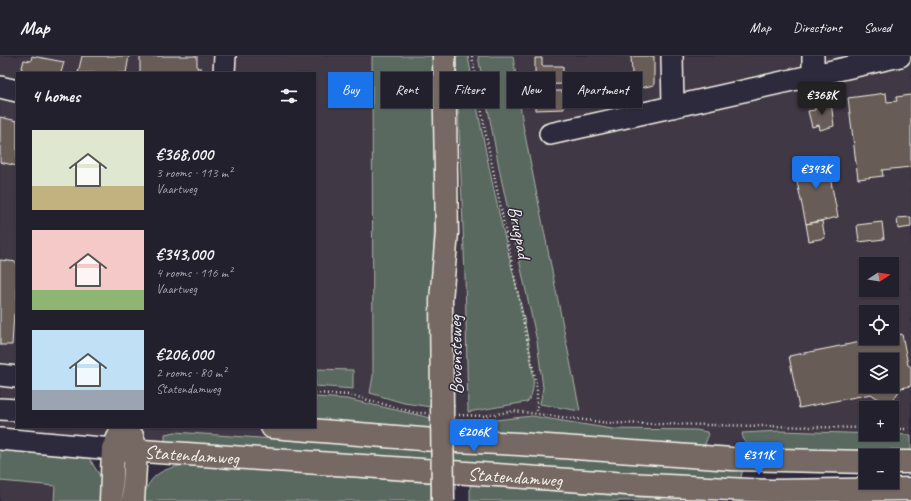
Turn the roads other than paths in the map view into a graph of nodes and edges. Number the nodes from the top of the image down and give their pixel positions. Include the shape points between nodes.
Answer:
1 (225, 56) edge
2 (444, 56) edge
3 (672, 56) edge
4 (897, 56) edge
5 (900, 56) edge
6 (813, 66) edge
7 (224, 72) edge
8 (0, 87) edge
9 (16, 91) edge
10 (673, 107) junction
11 (550, 134) dead end
12 (0, 375) edge
13 (16, 377) edge
14 (449, 406) junction
15 (0, 409) edge
16 (16, 410) edge
17 (123, 428) edge
18 (130, 428) edge
19 (284, 428) edge
20 (0, 439) edge
21 (113, 449) junction
22 (136, 449) junction
23 (786, 461) junction
24 (859, 462) edge
25 (899, 462) edge
26 (911, 462) edge
27 (911, 489) edge
28 (782, 496) edge
29 (111, 501) edge
30 (133, 501) edge
31 (444, 501) edge
32 (458, 501) edge

1 - 7 street
2 - 14 main road, Bovensteweg via 448,234 455,290
3 - 10 street
4 - 5 street
4 - 6 street
6 - 10 street
8 - 9 street
10 - 11 street
12 - 13 street
14 - 31 main road, Bovensteweg, bridge
14 - 32 main road, Bovensteweg
15 - 16 street
17 - 21 main road
18 - 22 main road
19 - 23 main road, Statendamweg via 434,440
20 - 21 street, Statendamweg
21 - 22 main road, Statendamweg
21 - 29 main road
22 - 28 main road, Statendamweg
22 - 30 main road
23 - 24 main road, Statendamweg
23 - 28 main road
25 - 26 main road
27 - 28 main road, Statendamweg

